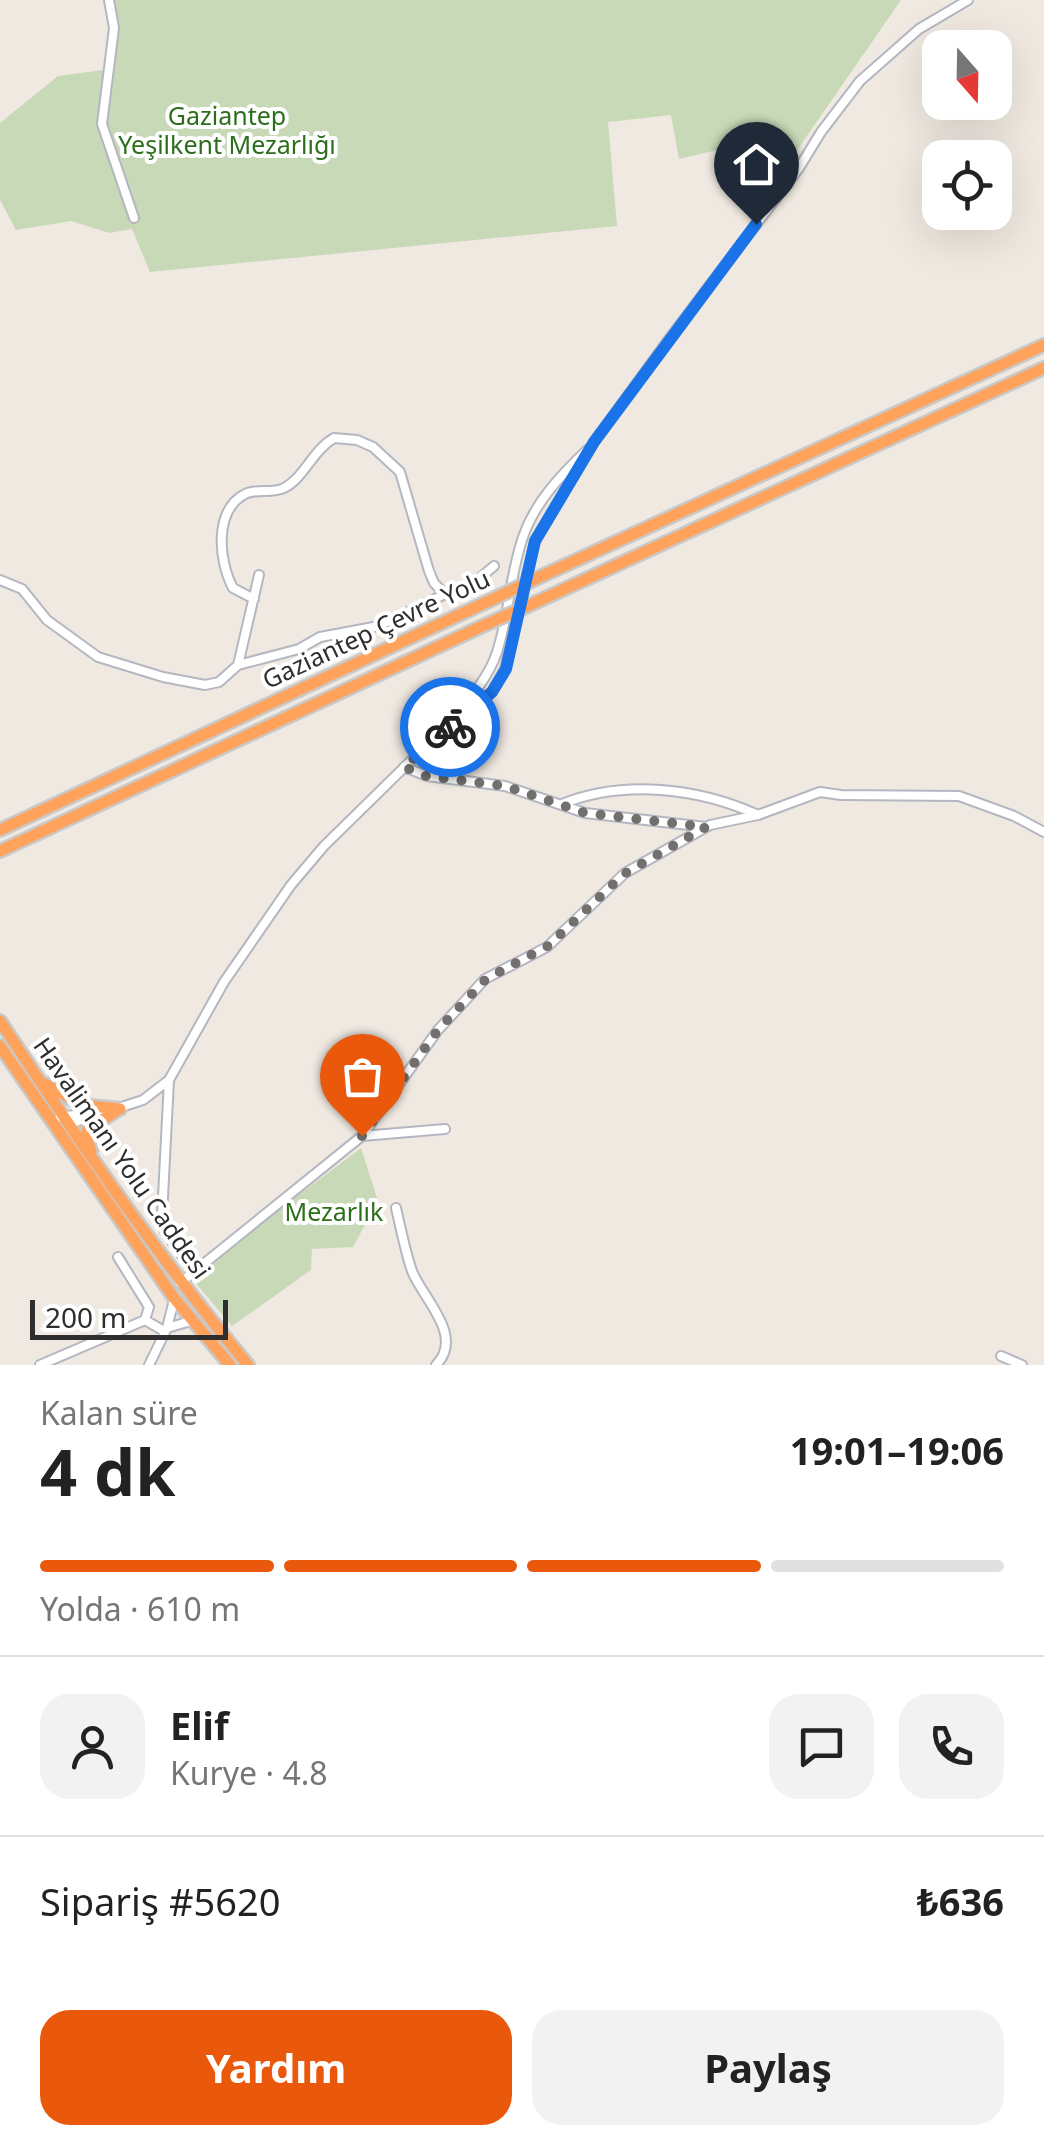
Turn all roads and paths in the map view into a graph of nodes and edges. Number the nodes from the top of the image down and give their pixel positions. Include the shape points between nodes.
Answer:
1 (109, 0) edge
2 (968, 0) edge
3 (134, 218) dead end
4 (1044, 345) edge
5 (1044, 368) edge
6 (594, 442) junction
7 (494, 566) dead end
8 (260, 575) dead end
9 (0, 580) edge
10 (445, 594) junction
11 (254, 599) junction
12 (238, 665) junction
13 (426, 746) junction
14 (404, 767) junction
15 (562, 804) junction
16 (758, 814) junction
17 (706, 827) junction
18 (0, 830) edge
19 (1044, 832) edge
20 (0, 851) edge
21 (0, 1021) edge
22 (0, 1046) edge
23 (4, 1062) edge
24 (34, 1073) junction
25 (169, 1080) junction
26 (120, 1109) junction
27 (59, 1122) junction
28 (444, 1129) dead end
29 (362, 1136) junction
30 (102, 1173) junction
31 (396, 1208) dead end
32 (118, 1257) dead end
33 (195, 1273) junction
34 (180, 1283) junction
35 (174, 1298) junction
36 (145, 1320) junction
37 (194, 1320) junction
38 (166, 1330) junction
39 (1001, 1356) dead end
40 (439, 1364) edge
41 (40, 1365) edge
42 (148, 1365) edge
43 (230, 1365) edge
44 (248, 1365) edge
45 (1022, 1365) edge

1 - 3 street via 114,28 102,124
2 - 6 street via 919,29 860,81
4 - 18 highway, Gaziantep Çevre Yolu, bridge
5 - 20 highway, Gaziantep Çevre Yolu, bridge
6 - 13 street via 534,513 523,535 497,654 479,686
6 - 13 street via 535,541 506,669 482,701
7 - 10 street via 474,584
8 - 11 street
9 - 12 street via 22,589 47,620 98,657 205,685
10 - 11 street via 428,571 400,472 373,447 334,438 288,485 244,494 227,514 221,537 230,583
10 - 12 street via 379,626 320,637
11 - 12 street
13 - 14 street
14 - 15 street via 426,776 490,782
14 - 25 street via 292,884 224,982
15 - 16 street via 584,795 670,788
15 - 17 street via 585,813
16 - 17 street
16 - 19 street via 820,792 959,796
17 - 29 street via 624,874 548,946 486,979 438,1030
21 - 24 highway, Havalimanı Yolu Caddesi
22 - 23 highway, Havalimanı Yolu Caddesi
23 - 27 highway, Havalimanı Yolu Caddesi
24 - 26 highway via 82,1105
24 - 27 highway, Havalimanı Yolu Caddesi
25 - 26 street
25 - 33 street via 162,1216 165,1232
26 - 27 street
26 - 30 highway via 96,1121 86,1136
27 - 30 highway, Havalimanı Yolu Caddesi
27 - 35 highway, Havalimanı Yolu Caddesi
28 - 29 street
29 - 33 street
30 - 34 highway, Havalimanı Yolu Caddesi
31 - 40 street via 410,1265 446,1334
32 - 36 street via 149,1307
33 - 34 street
34 - 44 highway, Havalimanı Yolu Caddesi
35 - 37 highway, Havalimanı Yolu Caddesi
35 - 38 street
36 - 38 street
36 - 41 street
37 - 38 street
37 - 43 highway, Havalimanı Yolu Caddesi
38 - 42 street
39 - 45 street

